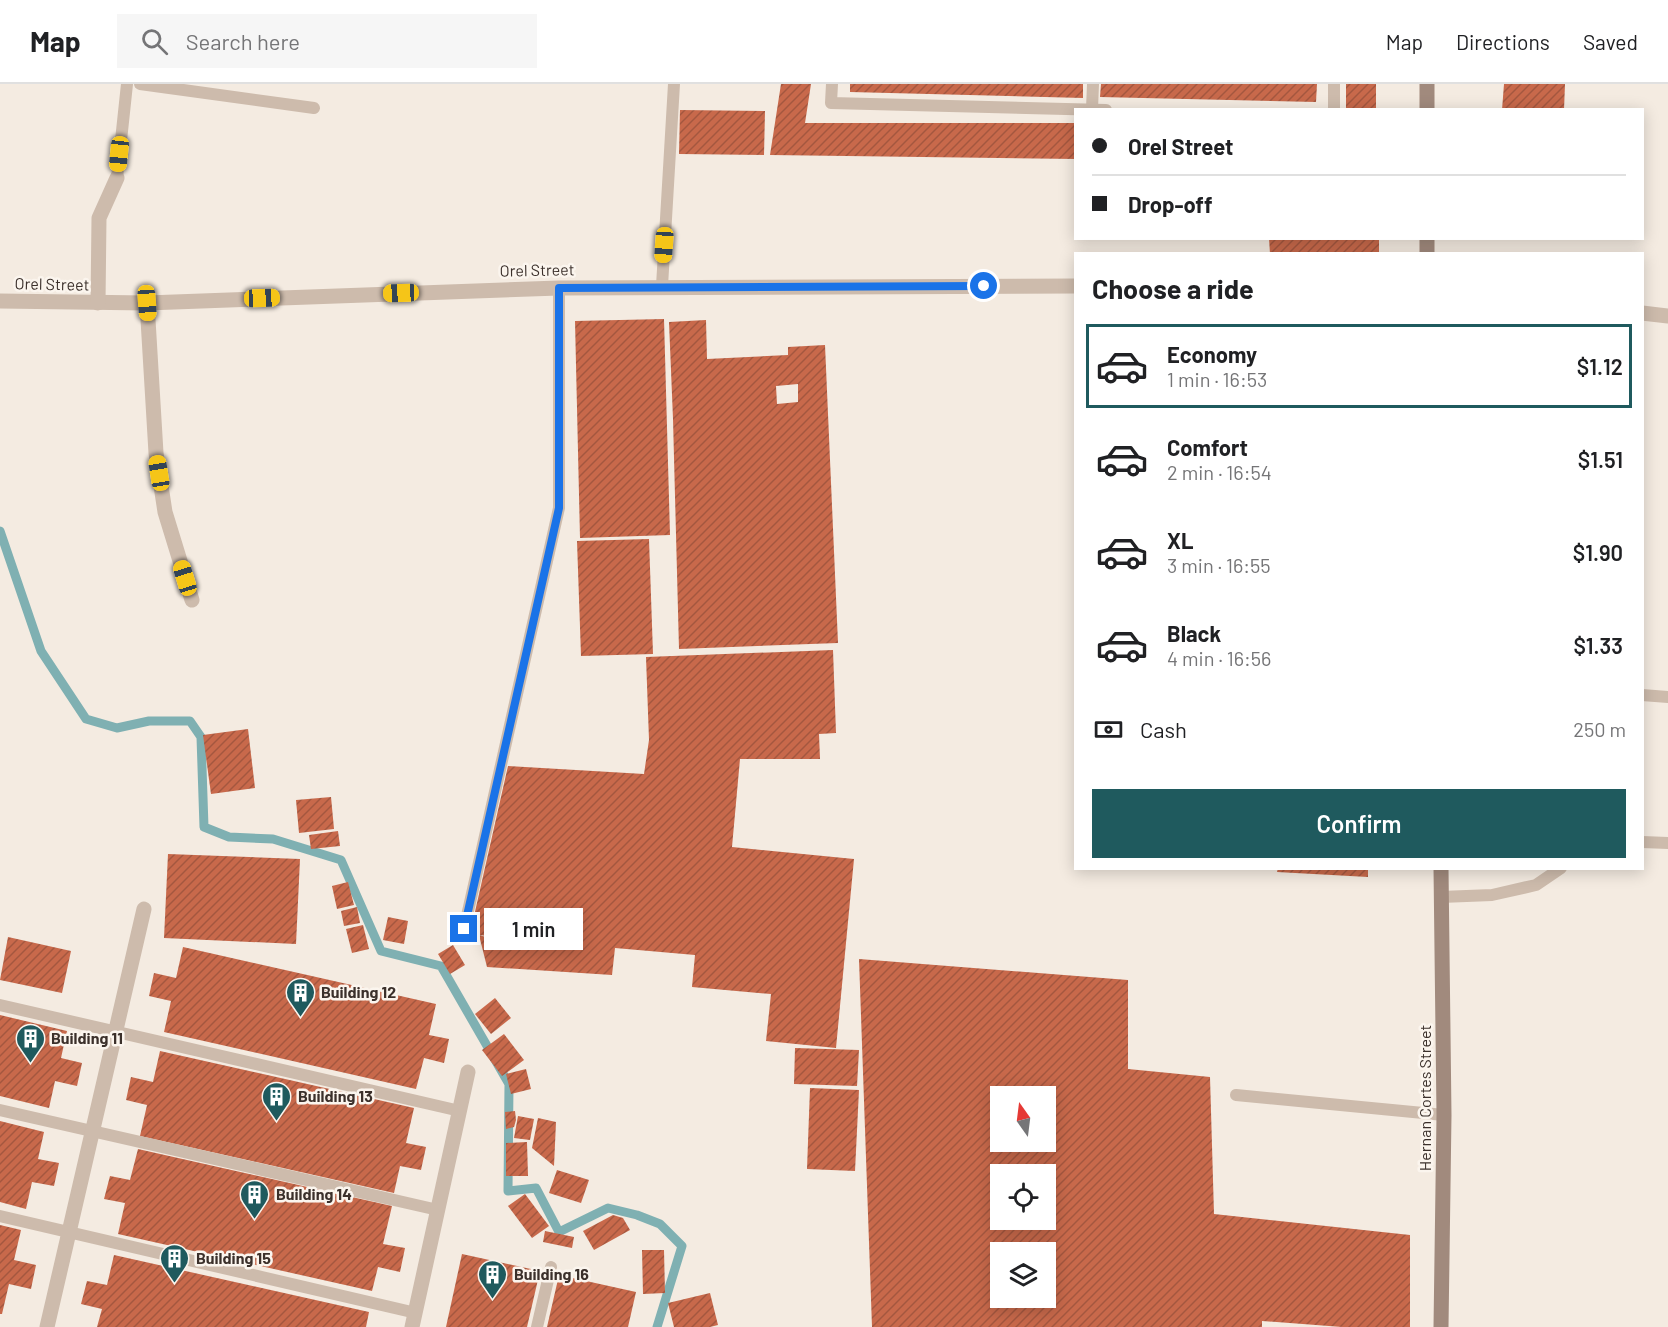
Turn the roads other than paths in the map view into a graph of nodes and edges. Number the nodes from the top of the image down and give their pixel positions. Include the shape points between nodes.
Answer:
1 (127, 84) edge
2 (140, 84) edge
3 (674, 84) edge
4 (832, 84) edge
5 (1092, 84) edge
6 (1334, 84) edge
7 (1427, 84) edge
8 (314, 108) dead end
9 (1092, 108) edge
10 (1334, 108) edge
11 (1426, 108) edge
12 (1074, 109) edge
13 (117, 178) joint
14 (662, 286) junction
15 (1074, 286) edge
16 (559, 288) junction
17 (0, 301) edge
18 (98, 303) junction
19 (147, 303) junction
20 (1644, 313) edge
21 (1668, 316) edge
22 (192, 600) dead end
23 (1644, 695) edge
24 (1668, 697) edge
25 (1644, 842) edge
26 (1668, 843) edge
27 (1441, 870) edge
28 (1558, 870) edge
29 (1442, 897) junction
30 (144, 909) dead end
31 (464, 929) dead end
32 (0, 1005) edge
33 (116, 1031) junction
34 (468, 1072) dead end
35 (1236, 1095) dead end
36 (0, 1110) edge
37 (460, 1111) junction
38 (1444, 1115) junction
39 (92, 1131) junction
40 (438, 1210) junction
41 (0, 1216) edge
42 (69, 1232) junction
43 (551, 1267) dead end
44 (414, 1320) edge
45 (47, 1327) edge
46 (537, 1327) edge
47 (1441, 1327) edge

1 - 13 lane
2 - 8 lane
3 - 14 lane
4 - 12 lane via 831,102
5 - 9 lane
6 - 10 lane
7 - 11 main road
13 - 18 street via 99,218
14 - 15 street, Orel Street
14 - 16 street, Orel Street
16 - 19 street, Orel Street
16 - 31 lane via 559,508
17 - 18 street, Orel Street
18 - 19 street, Orel Street
19 - 22 street via 156,453 163,500
20 - 21 street
23 - 24 lane
25 - 26 lane
27 - 29 main road, Hernan Cortes Street
28 - 29 lane via 1536,885 1492,895
29 - 38 main road, Hernan Cortes Street
30 - 33 street
32 - 33 lane
33 - 37 lane
33 - 39 street
34 - 37 street
35 - 38 lane
36 - 39 lane
37 - 40 street
38 - 47 main road, Hernan Cortes Street
39 - 40 lane
39 - 42 street
40 - 44 street
41 - 42 lane
42 - 44 lane
42 - 45 street
43 - 46 lane

